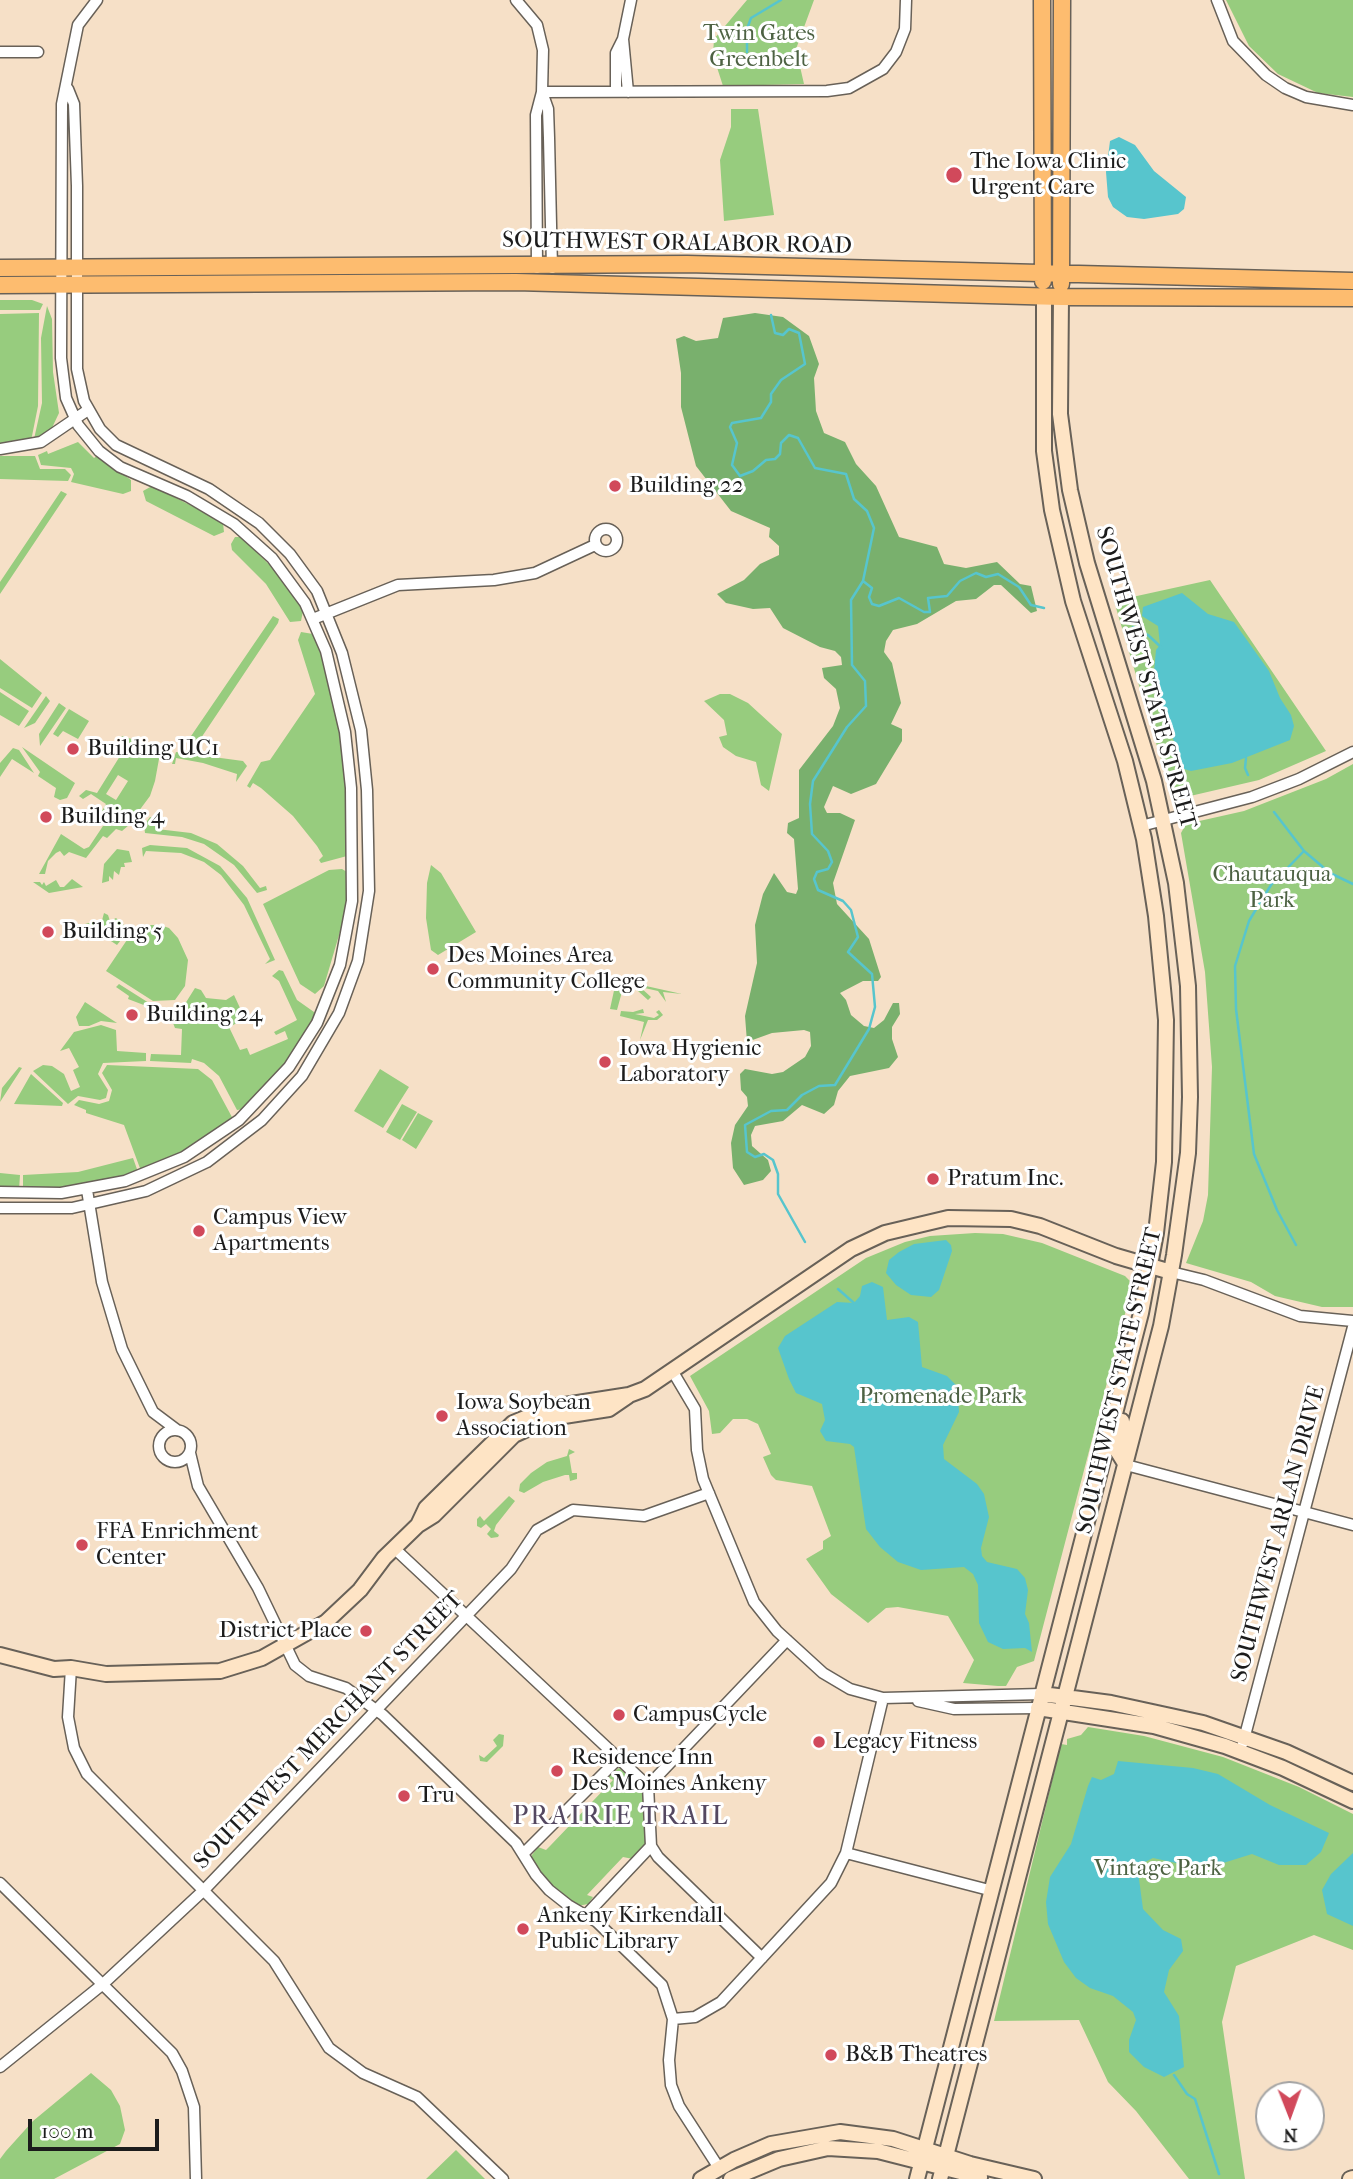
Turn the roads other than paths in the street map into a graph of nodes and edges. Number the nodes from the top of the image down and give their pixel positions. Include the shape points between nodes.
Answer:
1 (631, 0) edge
2 (906, 0) edge
3 (1042, 0) edge
4 (1062, 0) edge
5 (1217, 0) edge
6 (94, 2) edge
7 (519, 3) edge
8 (623, 38) junction
9 (0, 52) edge
10 (38, 52) dead end
11 (68, 89) junction
12 (542, 92) junction
13 (616, 92) junction
14 (628, 92) junction
15 (1353, 105) edge
16 (544, 263) junction
17 (69, 267) junction
18 (0, 268) edge
19 (1043, 273) junction
20 (1061, 274) junction
21 (1353, 281) edge
22 (544, 283) junction
23 (61, 284) junction
24 (78, 284) junction
25 (0, 285) edge
26 (1044, 296) junction
27 (1061, 297) junction
28 (1353, 298) edge
29 (88, 410) junction
30 (75, 419) junction
31 (0, 449) edge
32 (595, 545) dead end
33 (328, 612) junction
34 (313, 619) junction
35 (1353, 752) edge
36 (1163, 820) junction
37 (1141, 826) junction
38 (86, 1190) junction
39 (0, 1192) edge
40 (90, 1205) junction
41 (0, 1208) edge
42 (1151, 1267) junction
43 (1171, 1272) junction
44 (1353, 1321) edge
45 (1353, 1327) edge
46 (1130, 1357) junction
47 (673, 1372) junction
48 (153, 1412) junction
49 (177, 1430) junction
50 (160, 1441) junction
51 (190, 1453) junction
52 (175, 1462) junction
53 (1126, 1465) junction
54 (1101, 1471) junction
55 (198, 1486) junction
56 (709, 1493) junction
57 (1305, 1513) junction
58 (1353, 1525) edge
59 (395, 1549) junction
60 (466, 1616) junction
61 (787, 1640) junction
62 (0, 1645) edge
63 (284, 1646) junction
64 (0, 1655) edge
65 (78, 1668) junction
66 (883, 1698) junction
67 (1040, 1701) junction
68 (1062, 1704) junction
69 (376, 1709) junction
70 (1245, 1736) junction
71 (1241, 1751) junction
72 (617, 1760) junction
73 (1353, 1783) edge
74 (648, 1786) junction
75 (1353, 1801) edge
76 (651, 1846) junction
77 (846, 1853) junction
78 (523, 1854) junction
79 (0, 1883) edge
80 (204, 1890) junction
81 (989, 1890) junction
82 (586, 1915) junction
83 (762, 1958) junction
84 (103, 1984) junction
85 (673, 2019) junction
86 (0, 2067) edge
87 (924, 2154) junction
88 (943, 2167) edge
89 (719, 2168) junction
90 (196, 2179) edge
91 (503, 2179) edge
92 (701, 2179) edge
93 (732, 2179) edge
94 (917, 2179) edge
95 (988, 2179) edge
96 (1034, 2179) edge

1 - 8 street
2 - 14 street via 905,29 897,52 883,69 849,88
3 - 19 main road, SOUTHWEST STATE STREET
4 - 20 main road, SOUTHWEST STATE STREET
5 - 15 street via 1228,33 1266,75 1306,97
6 - 11 street via 78,25
7 - 12 street via 540,37
8 - 13 street via 616,53
8 - 14 street
9 - 10 street
11 - 17 street via 74,104
11 - 17 street via 62,104
12 - 13 street
12 - 16 street via 536,115
12 - 16 street via 548,109
13 - 14 street
16 - 17 main road, SOUTHWEST ORALABOR ROAD
16 - 19 main road, SOUTHWEST ORALABOR ROAD
16 - 22 street
16 - 22 street
17 - 18 main road, SOUTHWEST ORALABOR ROAD
17 - 23 street
17 - 24 street
19 - 20 main road, SOUTHWEST ORALABOR ROAD
19 - 26 main road, SOUTHWEST STATE STREET
20 - 21 main road, SOUTHWEST ORALABOR ROAD
20 - 27 main road, SOUTHWEST STATE STREET
22 - 24 main road, SOUTHWEST ORALABOR ROAD
22 - 26 main road, SOUTHWEST ORALABOR ROAD
23 - 24 main road, SOUTHWEST ORALABOR ROAD
23 - 25 main road, SOUTHWEST ORALABOR ROAD
23 - 30 street via 62,378
24 - 29 street via 77,369
26 - 27 main road, SOUTHWEST ORALABOR ROAD
26 - 37 main road, SOUTHWEST STATE STREET via 1044,451 1052,510 1073,601
27 - 28 main road, SOUTHWEST ORALABOR ROAD
27 - 36 main road, SOUTHWEST STATE STREET via 1060,414 1070,490
29 - 30 street
29 - 33 street via 116,445 209,489 259,523 300,567
30 - 31 street via 41,442
30 - 34 street via 99,451 120,467 201,503 255,541 286,574
32 - 33 street via 535,573 494,580 411,583
33 - 34 street
33 - 40 street via 356,703 367,790 368,904 347,996 302,1076 236,1142 169,1181
34 - 38 street via 339,703 351,788 352,901 335,982 317,1023 289,1066 239,1120 172,1163
35 - 36 street via 1259,794
36 - 37 street
36 - 43 main road, SOUTHWEST STATE STREET via 1182,930 1190,1045 1188,1153
37 - 42 main road, SOUTHWEST STATE STREET via 1157,916 1166,1020 1164,1162
38 - 39 street
38 - 40 street
40 - 41 street
40 - 48 street via 102,1282 115,1328 131,1372
42 - 43 main road
42 - 46 main road, SOUTHWEST STATE STREET
42 - 47 main road via 1019,1220 971,1217 925,1222 851,1249
43 - 44 street via 1300,1316
43 - 53 main road, SOUTHWEST STATE STREET
45 - 57 street, SOUTHWEST ARLAN DRIVE
46 - 53 main road via 1118,1452
46 - 54 main road, SOUTHWEST STATE STREET
47 - 56 street via 695,1409 697,1450
47 - 59 main road via 610,1409 551,1418 522,1430
48 - 49 street
48 - 50 street
49 - 50 street via 166,1432
49 - 51 street via 188,1436
50 - 52 street via 162,1457
51 - 52 street
51 - 55 street
52 - 55 street
53 - 54 main road
53 - 57 street
53 - 68 main road, SOUTHWEST STATE STREET
54 - 67 main road, SOUTHWEST STATE STREET
55 - 63 street via 258,1588
56 - 60 street, SOUTHWEST MERCHANT STREET via 644,1516 584,1509 562,1513 537,1530 511,1569
56 - 61 street via 754,1602
57 - 58 street
57 - 70 street, SOUTHWEST ARLAN DRIVE
59 - 60 street
59 - 63 main road via 326,1622
60 - 69 street, SOUTHWEST MERCHANT STREET
60 - 72 street
61 - 66 street via 837,1683
61 - 74 street
62 - 65 main road
63 - 65 main road via 230,1670 106,1674
63 - 69 street via 295,1665 309,1676 346,1688
64 - 65 main road via 54,1670
65 - 80 street via 68,1717 74,1748 87,1774
66 - 67 street via 954,1709
66 - 77 street
67 - 68 main road
67 - 81 main road, SOUTHWEST STATE STREET
68 - 70 main road via 1157,1711
68 - 71 main road
68 - 88 main road, SOUTHWEST STATE STREET
69 - 78 street via 509,1835
69 - 80 street, SOUTHWEST MERCHANT STREET
70 - 71 street, SOUTHWEST ARLAN DRIVE
70 - 73 main road
71 - 75 main road
72 - 74 street
72 - 78 street
74 - 76 street
76 - 82 street
76 - 83 street
77 - 81 street
77 - 83 street via 825,1891
78 - 82 street via 549,1890
79 - 84 street
80 - 84 street, SOUTHWEST MERCHANT STREET
80 - 91 street via 274,1961 329,2048 363,2073 417,2097
81 - 87 main road, SOUTHWEST STATE STREET
82 - 85 street via 656,1977 668,1997
83 - 85 street via 707,2013
84 - 86 street, SOUTHWEST MERCHANT STREET
84 - 90 street via 172,2053 182,2071 194,2107
85 - 89 street via 668,2060 671,2085 678,2106
87 - 88 main road
87 - 89 main road via 866,2133 840,2132 771,2144
87 - 93 main road via 828,2148 779,2159
87 - 94 main road, SOUTHWEST STATE STREET
88 - 95 main road
88 - 96 main road via 970,2164
89 - 92 main road

